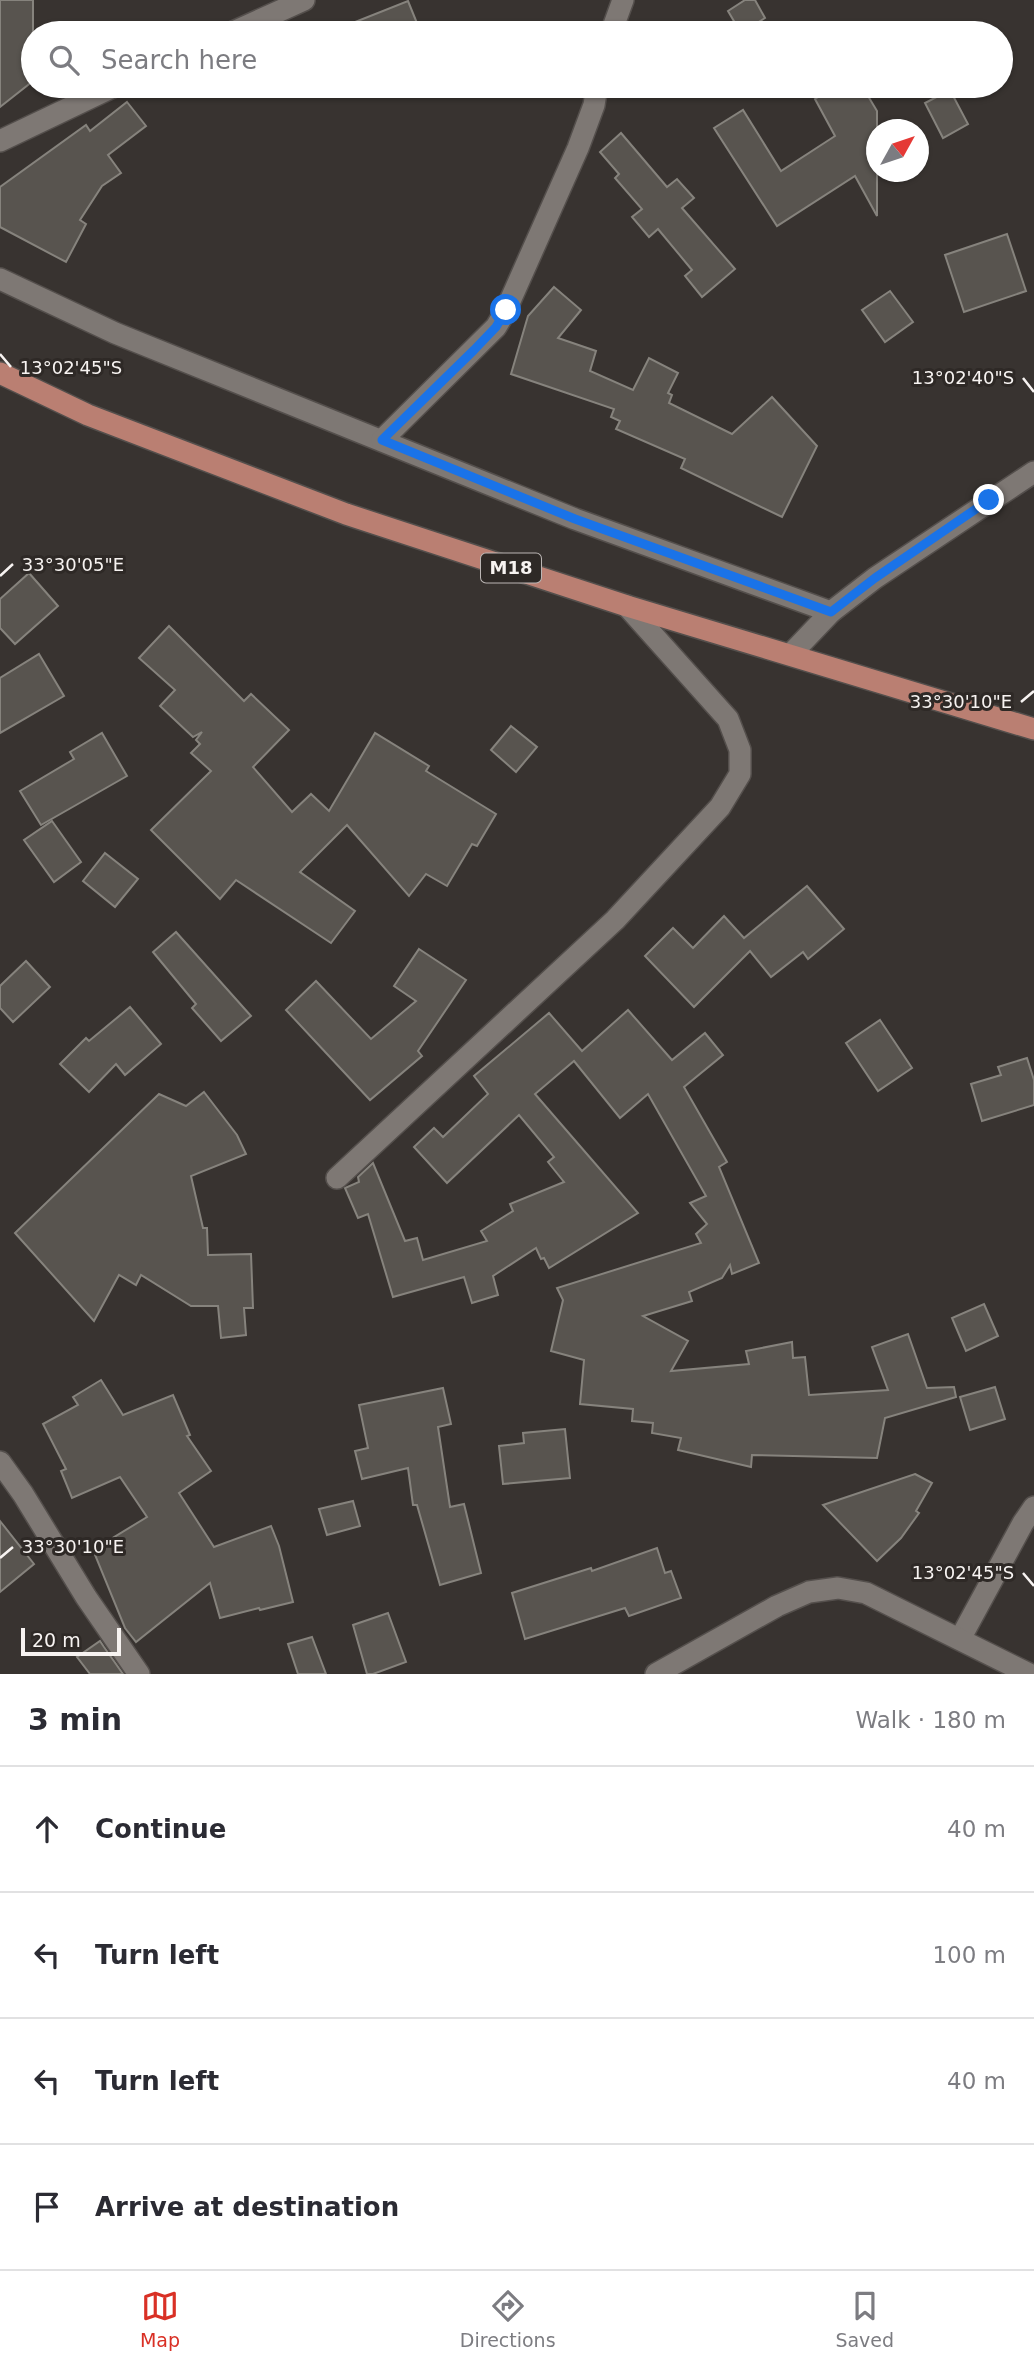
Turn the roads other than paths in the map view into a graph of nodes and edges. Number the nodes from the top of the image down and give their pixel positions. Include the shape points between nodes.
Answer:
1 (304, 0) edge
2 (623, 0) edge
3 (258, 21) edge
4 (615, 21) edge
5 (90, 98) edge
6 (595, 98) edge
7 (0, 141) edge
8 (0, 279) edge
9 (0, 373) edge
10 (382, 440) junction
11 (1034, 472) edge
12 (627, 606) junction
13 (831, 612) junction
14 (791, 654) junction
15 (1034, 729) edge
16 (337, 1178) dead end
17 (0, 1462) edge
18 (1034, 1507) edge
19 (960, 1639) junction
20 (139, 1674) edge
21 (656, 1674) edge
22 (1029, 1674) edge

1 - 3 street
2 - 4 street
5 - 7 street
6 - 10 street via 578,148 496,327
8 - 10 street via 115,333
9 - 12 main road, M18 via 88,415 346,514
10 - 13 street via 575,519
11 - 13 street
12 - 14 main road, M18
12 - 16 street via 728,719 740,750 740,774 719,807 615,920
13 - 14 street
14 - 15 main road, M18
17 - 20 street
18 - 19 street
19 - 21 street via 866,1593 838,1588 809,1592 777,1606
19 - 22 street

